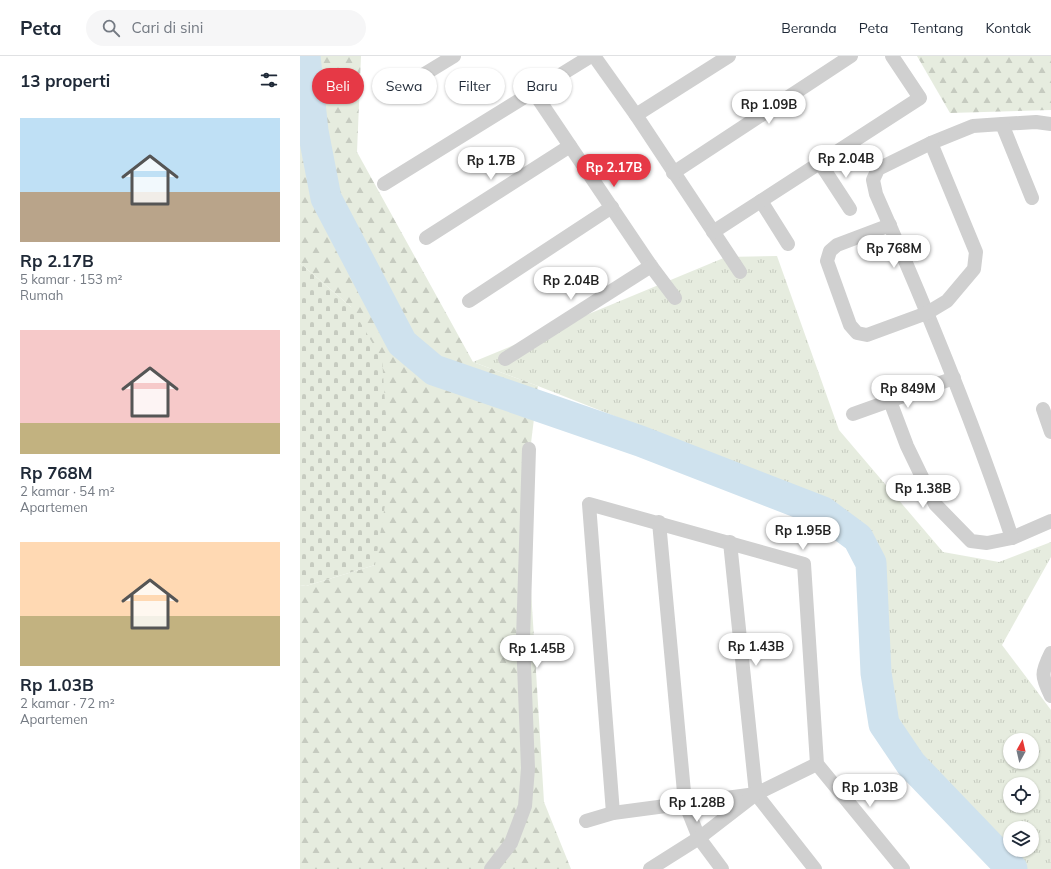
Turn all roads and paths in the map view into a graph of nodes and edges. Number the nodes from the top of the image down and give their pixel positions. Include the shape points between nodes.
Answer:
1 (454, 56) edge
2 (592, 56) edge
3 (729, 56) edge
4 (851, 56) edge
5 (892, 56) edge
6 (434, 68) edge
7 (572, 68) edge
8 (513, 103) edge
9 (542, 104) edge
10 (636, 115) junction
11 (1002, 124) junction
12 (1051, 124) edge
13 (931, 143) junction
14 (570, 146) junction
15 (820, 163) junction
16 (673, 173) junction
17 (384, 184) dead end
18 (1032, 198) dead end
19 (761, 201) junction
20 (612, 207) junction
21 (850, 209) dead end
22 (890, 225) junction
23 (713, 232) junction
24 (426, 238) dead end
25 (788, 244) dead end
26 (651, 266) junction
27 (740, 272) dead end
28 (675, 298) dead end
29 (469, 301) dead end
30 (927, 313) junction
31 (504, 359) dead end
32 (954, 378) junction
33 (890, 402) junction
34 (1043, 409) dead end
35 (853, 414) dead end
36 (1051, 432) edge
37 (529, 449) dead end
38 (1051, 521) edge
39 (659, 522) junction
40 (1012, 538) junction
41 (730, 542) junction
42 (1051, 652) edge
43 (1051, 696) edge
44 (817, 764) junction
45 (756, 794) junction
46 (685, 803) junction
47 (613, 813) junction
48 (586, 821) dead end
49 (699, 838) junction
50 (491, 869) edge
51 (650, 869) edge
52 (722, 869) edge
53 (815, 869) edge
54 (903, 869) edge

1 - 6 street
2 - 7 street
2 - 10 street
3 - 10 street
4 - 16 street
5 - 15 street via 920,98
8 - 17 street
9 - 14 street
10 - 16 street
11 - 12 street
11 - 13 street via 974,126
11 - 18 street
13 - 22 street via 878,169 873,180 876,194
13 - 30 street via 976,252 974,269 947,301
14 - 20 street
14 - 24 street
15 - 19 street
15 - 21 street
16 - 23 street
19 - 23 street
19 - 25 street
20 - 26 street
20 - 29 street
22 - 30 street
22 - 30 street via 837,244 830,252 827,261 850,325 857,333 867,335
23 - 27 street
26 - 28 street
26 - 31 street
30 - 32 street
32 - 33 street
32 - 40 street
33 - 35 street
33 - 40 street via 907,446 936,504 971,541 987,543
34 - 36 street
37 - 50 street via 523,638 528,768 525,806 511,843
38 - 40 street
39 - 41 street
39 - 46 street
39 - 47 street via 588,504
41 - 44 street via 804,564
41 - 45 street
42 - 43 street via 1043,670 1043,681
44 - 45 street
44 - 54 street
45 - 46 street
45 - 49 street
45 - 53 street
46 - 47 street
46 - 49 street
47 - 48 street
49 - 51 street
49 - 52 street

